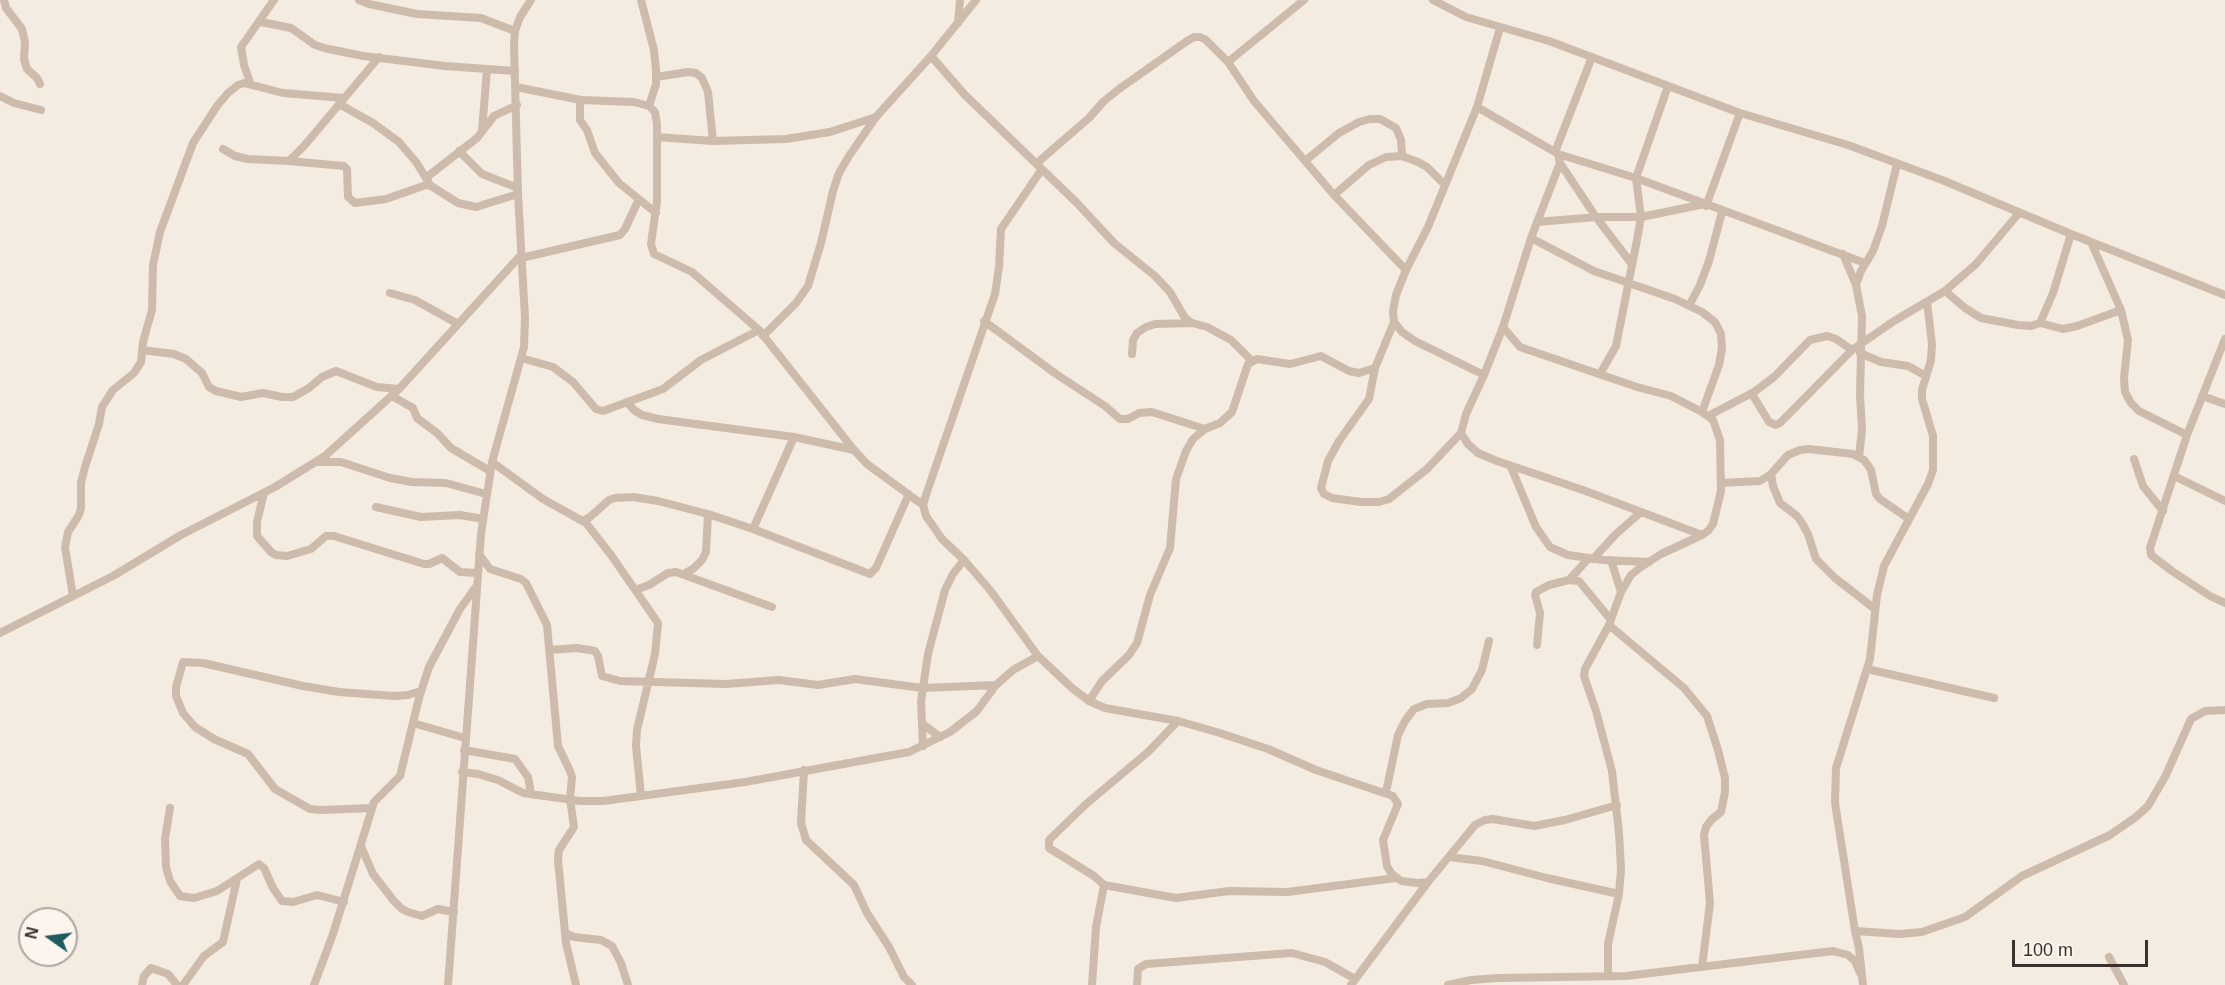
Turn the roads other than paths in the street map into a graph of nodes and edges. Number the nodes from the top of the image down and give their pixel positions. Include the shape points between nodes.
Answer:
1 (4, 0) edge
2 (274, 0) edge
3 (358, 0) edge
4 (531, 0) edge
5 (640, 0) edge
6 (960, 0) edge
7 (976, 0) edge
8 (1432, 0) edge
9 (1299, 2) edge
10 (261, 21) junction
11 (958, 25) junction
12 (1500, 28) junction
13 (515, 31) junction
14 (931, 56) junction
15 (379, 57) junction
16 (1592, 57) junction
17 (1228, 62) junction
18 (486, 69) junction
19 (515, 71) junction
20 (656, 77) junction
21 (40, 84) dead end
22 (251, 85) junction
23 (1668, 86) junction
24 (516, 87) junction
25 (0, 96) edge
26 (580, 100) junction
27 (342, 101) junction
28 (517, 105) junction
29 (650, 106) junction
30 (1477, 107) junction
31 (41, 110) dead end
32 (1740, 112) junction
33 (876, 117) junction
34 (482, 131) junction
35 (657, 137) junction
36 (713, 141) junction
37 (223, 148) dead end
38 (459, 150) junction
39 (1402, 156) junction
40 (1558, 156) junction
41 (289, 161) junction
42 (1305, 161) junction
43 (1897, 164) junction
44 (1040, 166) junction
45 (427, 177) junction
46 (1636, 178) junction
47 (1445, 185) junction
48 (432, 186) junction
49 (518, 191) junction
50 (1334, 195) junction
51 (639, 199) junction
52 (1704, 205) junction
53 (1722, 212) junction
54 (656, 213) junction
55 (2019, 213) junction
56 (1596, 217) junction
57 (1641, 217) junction
58 (1537, 222) junction
59 (2071, 234) junction
60 (1531, 238) junction
61 (2091, 243) junction
62 (1843, 254) junction
63 (521, 257) junction
64 (1631, 263) junction
65 (1865, 263) junction
66 (1406, 270) junction
67 (1628, 282) junction
68 (1856, 285) junction
69 (1946, 291) junction
70 (390, 293) dead end
71 (2225, 294) edge
72 (1927, 302) junction
73 (1689, 306) junction
74 (2121, 310) junction
75 (984, 321) junction
76 (1394, 322) junction
77 (1192, 323) junction
78 (2040, 323) junction
79 (459, 324) junction
80 (1503, 327) junction
81 (761, 333) junction
82 (2225, 339) edge
83 (1861, 344) junction
84 (142, 350) junction
85 (1856, 352) junction
86 (1132, 354) dead end
87 (521, 358) junction
88 (1252, 361) junction
89 (1375, 369) junction
90 (1600, 374) junction
91 (1484, 375) junction
92 (1926, 376) junction
93 (399, 389) junction
94 (1752, 394) junction
95 (392, 396) junction
96 (2202, 396) junction
97 (627, 402) junction
98 (2225, 404) edge
99 (1705, 414) junction
100 (1205, 429) junction
101 (1461, 433) junction
102 (2187, 435) junction
103 (794, 437) junction
104 (854, 450) junction
105 (1860, 457) junction
106 (2134, 459) dead end
107 (316, 462) junction
108 (492, 462) junction
109 (1511, 467) junction
110 (490, 471) junction
111 (1771, 474) junction
112 (2174, 476) junction
113 (1721, 483) junction
114 (264, 493) junction
115 (486, 494) junction
116 (908, 496) junction
117 (2225, 501) edge
118 (923, 505) junction
119 (376, 507) dead end
120 (2163, 511) junction
121 (1641, 512) junction
122 (708, 514) junction
123 (483, 519) junction
124 (1909, 519) junction
125 (583, 521) junction
126 (753, 529) junction
127 (1702, 535) junction
128 (479, 554) junction
129 (1591, 558) junction
130 (964, 560) junction
131 (1611, 560) junction
132 (1649, 562) junction
133 (477, 573) junction
134 (683, 574) junction
135 (1569, 580) junction
136 (476, 586) junction
137 (635, 590) junction
138 (1621, 592) junction
139 (72, 596) junction
140 (2225, 603) edge
141 (772, 607) dead end
142 (1875, 609) junction
143 (1610, 622) junction
144 (0, 633) edge
145 (1489, 641) dead end
146 (1537, 645) dead end
147 (549, 650) junction
148 (1038, 656) junction
149 (1867, 669) junction
150 (648, 682) junction
151 (996, 685) junction
152 (922, 688) junction
153 (421, 691) junction
154 (1994, 698) dead end
155 (1089, 701) junction
156 (2225, 710) edge
157 (1178, 721) junction
158 (413, 723) junction
159 (924, 725) junction
160 (940, 737) junction
161 (465, 738) junction
162 (923, 746) junction
163 (464, 750) junction
164 (804, 770) junction
165 (462, 772) junction
166 (1386, 792) junction
167 (531, 794) junction
168 (641, 796) junction
169 (570, 800) junction
170 (1617, 805) junction
171 (170, 808) dead end
172 (372, 808) junction
173 (360, 845) junction
174 (1449, 857) junction
175 (1396, 878) junction
176 (238, 879) junction
177 (1428, 882) junction
178 (1104, 885) junction
179 (1619, 894) junction
180 (344, 902) junction
181 (454, 912) junction
182 (1855, 931) junction
183 (566, 933) junction
184 (2109, 957) dead end
185 (1702, 967) junction
186 (1608, 976) junction
187 (904, 977) junction
188 (1353, 982) edge
189 (142, 985) edge
190 (177, 985) edge
191 (183, 985) edge
192 (314, 985) edge
193 (448, 985) edge
194 (576, 985) edge
195 (628, 985) edge
196 (899, 985) edge
197 (912, 985) edge
198 (1092, 985) edge
199 (1137, 985) edge
200 (1448, 985) edge
201 (1863, 985) edge
202 (2124, 985) edge

1 - 21 street via 22,29 27,69
2 - 10 street
3 - 13 street via 417,14 481,18
4 - 13 street
5 - 20 street via 654,50
6 - 11 street
7 - 11 street
8 - 12 street
9 - 17 street
10 - 15 street via 291,28 324,48
10 - 22 street via 241,48
11 - 14 street
12 - 16 street
12 - 30 street
13 - 19 street
14 - 33 street
14 - 44 street via 973,103
15 - 18 street
15 - 27 street
16 - 23 street
16 - 40 street
17 - 42 street via 1254,101
17 - 44 street via 1206,40 1194,37 1119,89
18 - 19 street
18 - 34 street
19 - 24 street
20 - 29 street
20 - 36 street via 688,72 702,78 708,92
22 - 27 street
22 - 84 street via 238,85 228,93 193,143 160,232 153,265 152,310
23 - 32 street
23 - 46 street
24 - 26 street
24 - 28 street
25 - 31 street via 14,104
26 - 29 street
26 - 51 street via 580,120 596,153 611,175
27 - 41 street
27 - 45 street via 399,142
28 - 34 street via 495,116
28 - 49 street
29 - 35 street via 655,112
30 - 40 street
30 - 47 street
32 - 43 street
32 - 52 street
33 - 36 street via 830,132 786,139
33 - 81 street via 839,173 808,286 796,303
34 - 38 street
35 - 36 street
35 - 54 street
37 - 41 street via 248,159
38 - 45 street
38 - 49 street via 482,174
39 - 42 street via 1396,128 1380,119 1370,119 1339,133
39 - 47 street via 1427,167
39 - 50 street via 1386,157 1369,165
40 - 46 street
40 - 56 street
40 - 58 street
41 - 48 street via 344,166 348,197 355,203
42 - 50 street
43 - 55 street
43 - 65 street via 1882,226
44 - 75 street via 1002,229 998,281
44 - 77 street via 1114,243 1155,276
45 - 48 street
46 - 52 street
46 - 57 street
47 - 66 street
48 - 49 street via 448,198 476,207
49 - 63 street
50 - 66 street
51 - 54 street
51 - 63 street via 620,235
52 - 53 street
52 - 57 street
53 - 62 street
53 - 73 street via 1709,261
54 - 81 street via 651,244 654,254 692,272
55 - 59 street
55 - 69 street via 1976,264
56 - 57 street
56 - 58 street
56 - 64 street
57 - 64 street
58 - 60 street
59 - 61 street
59 - 78 street
60 - 67 street via 1594,271
60 - 80 street
61 - 71 street
61 - 74 street
62 - 65 street
62 - 68 street
63 - 79 street
63 - 87 street via 525,318
64 - 67 street
65 - 68 street
66 - 76 street via 1396,295
67 - 73 street
67 - 90 street via 1616,346
68 - 83 street via 1862,316
69 - 72 street
69 - 78 street via 1982,318 2018,325
70 - 79 street via 415,300
72 - 83 street
72 - 92 street via 1932,344
73 - 99 street via 1715,322 1721,334 1719,365
74 - 78 street via 2070,327
74 - 102 street via 2128,340 2125,392 2139,411
75 - 100 street via 1120,419 1152,412
75 - 118 street
76 - 89 street
76 - 91 street via 1415,341
77 - 86 street via 1146,327 1133,340
77 - 88 street via 1231,340
79 - 93 street
80 - 90 street via 1520,347
80 - 91 street
81 - 97 street via 702,360 663,389
81 - 104 street
82 - 96 street
83 - 85 street
84 - 93 street via 186,359 202,372 209,387 241,397 263,393 293,397 336,371 377,387
84 - 139 street via 139,367 113,390 102,407 81,483 79,515 67,538
85 - 92 street via 1881,362 1908,366
85 - 94 street via 1827,336 1810,340
85 - 94 street via 1776,425 1769,422
85 - 105 street via 1862,430
87 - 97 street via 553,367 599,410
87 - 108 street
88 - 89 street via 1290,364 1321,356 1349,371
88 - 100 street via 1244,372 1232,412
89 - 101 street via 1369,399 1328,461 1321,488 1324,494 1361,502 1389,499 1427,469
90 - 99 street via 1671,396
91 - 101 street
92 - 124 street via 1922,399 1933,436 1934,470
93 - 95 street
94 - 99 street
95 - 107 street
95 - 110 street via 410,406 417,418 451,448
96 - 98 street
96 - 102 street
97 - 103 street via 642,415 658,419
99 - 113 street via 1713,420 1720,440
100 - 155 street via 1193,439 1179,466 1173,493 1170,548 1150,595 1137,643
101 - 109 street via 1478,453
102 - 112 street
103 - 104 street
103 - 126 street
104 - 116 street
105 - 111 street via 1800,450 1788,455
105 - 124 street via 1871,470 1880,499
106 - 120 street via 2143,486
107 - 114 street
107 - 115 street via 341,462 390,478 446,483
108 - 110 street
108 - 125 street via 543,499
109 - 121 street
109 - 129 street via 1536,527 1550,547
110 - 115 street
111 - 113 street via 1755,482
111 - 142 street via 1780,503 1802,523 1816,559
112 - 117 street
112 - 120 street
113 - 127 street via 1713,524
114 - 133 street via 257,536 276,555 311,549 326,536 334,536 424,564 442,558 460,572
114 - 139 street
115 - 123 street
116 - 118 street
116 - 126 street via 870,574
118 - 130 street via 931,525
119 - 123 street via 421,517 460,515
120 - 140 street via 2151,555
121 - 127 street
121 - 129 street
122 - 125 street via 658,501 622,497 609,500
122 - 126 street
122 - 134 street via 706,552 693,569
123 - 128 street
124 - 142 street via 1884,566
125 - 137 street
127 - 132 street
128 - 133 street
128 - 147 street via 490,569 526,583 545,618
129 - 131 street
129 - 135 street
130 - 148 street
130 - 152 street via 945,590
131 - 132 street
131 - 138 street
132 - 138 street via 1631,575
133 - 136 street
134 - 137 street via 668,573
134 - 141 street
135 - 143 street via 1583,584
135 - 146 street via 1535,593 1540,613
136 - 153 street via 439,646
136 - 161 street
137 - 150 street via 659,627
138 - 143 street
139 - 144 street
142 - 149 street
143 - 170 street via 1584,672 1612,771
143 - 185 street via 1684,688 1707,716 1718,750 1725,792 1721,812 1706,827 1704,835 1710,903
145 - 166 street via 1482,670 1472,689 1448,703 1414,709 1405,721 1398,735
147 - 150 street via 595,651 602,676
147 - 169 street via 558,746 572,777
148 - 151 street
148 - 155 street
149 - 154 street
149 - 182 street via 1840,751 1834,784
150 - 152 street via 726,684 779,680 818,685 855,679
150 - 168 street via 636,746
151 - 152 street
151 - 160 street via 977,711
152 - 159 street
153 - 158 street
153 - 172 street via 395,696 339,692 183,662 176,696 183,713 213,739 248,754 275,789 310,809
155 - 157 street via 1122,712
156 - 182 street via 2196,714 2148,806 2110,835 2022,876 1965,918 1922,932
157 - 166 street via 1268,748 1316,770
157 - 178 street via 1049,840 1049,848
158 - 161 street
158 - 172 street via 400,776 379,795
159 - 160 street
159 - 162 street
160 - 162 street
161 - 163 street
162 - 164 street via 909,752
163 - 165 street
163 - 167 street via 515,759 528,777
164 - 168 street
164 - 187 street via 801,823 806,840 854,885
165 - 167 street
165 - 181 street
166 - 175 street via 1398,804 1383,840 1388,866
167 - 169 street
168 - 169 street
169 - 183 street via 574,827 559,850 558,860
170 - 174 street via 1534,826 1485,820 1475,825
170 - 179 street
171 - 176 street via 165,832 167,873 176,892 195,898
172 - 173 street
173 - 180 street
173 - 181 street via 373,874 402,909 422,916 438,909
174 - 177 street
174 - 179 street via 1482,861
175 - 177 street via 1407,883
175 - 178 street via 1287,892 1228,891 1176,898
176 - 180 street via 259,864 282,901 317,895
176 - 191 street via 223,942 204,956
177 - 188 street
178 - 198 street
179 - 186 street via 1608,944
180 - 192 street
181 - 193 street
182 - 201 street
183 - 194 street
183 - 195 street via 602,940 612,946
184 - 202 street
185 - 186 street
185 - 201 street via 1833,951 1855,961
186 - 200 street via 1498,978
187 - 196 street
187 - 197 street
188 - 199 street via 1325,962 1292,953 1146,964 1138,969
189 - 190 street via 151,968 168,974

